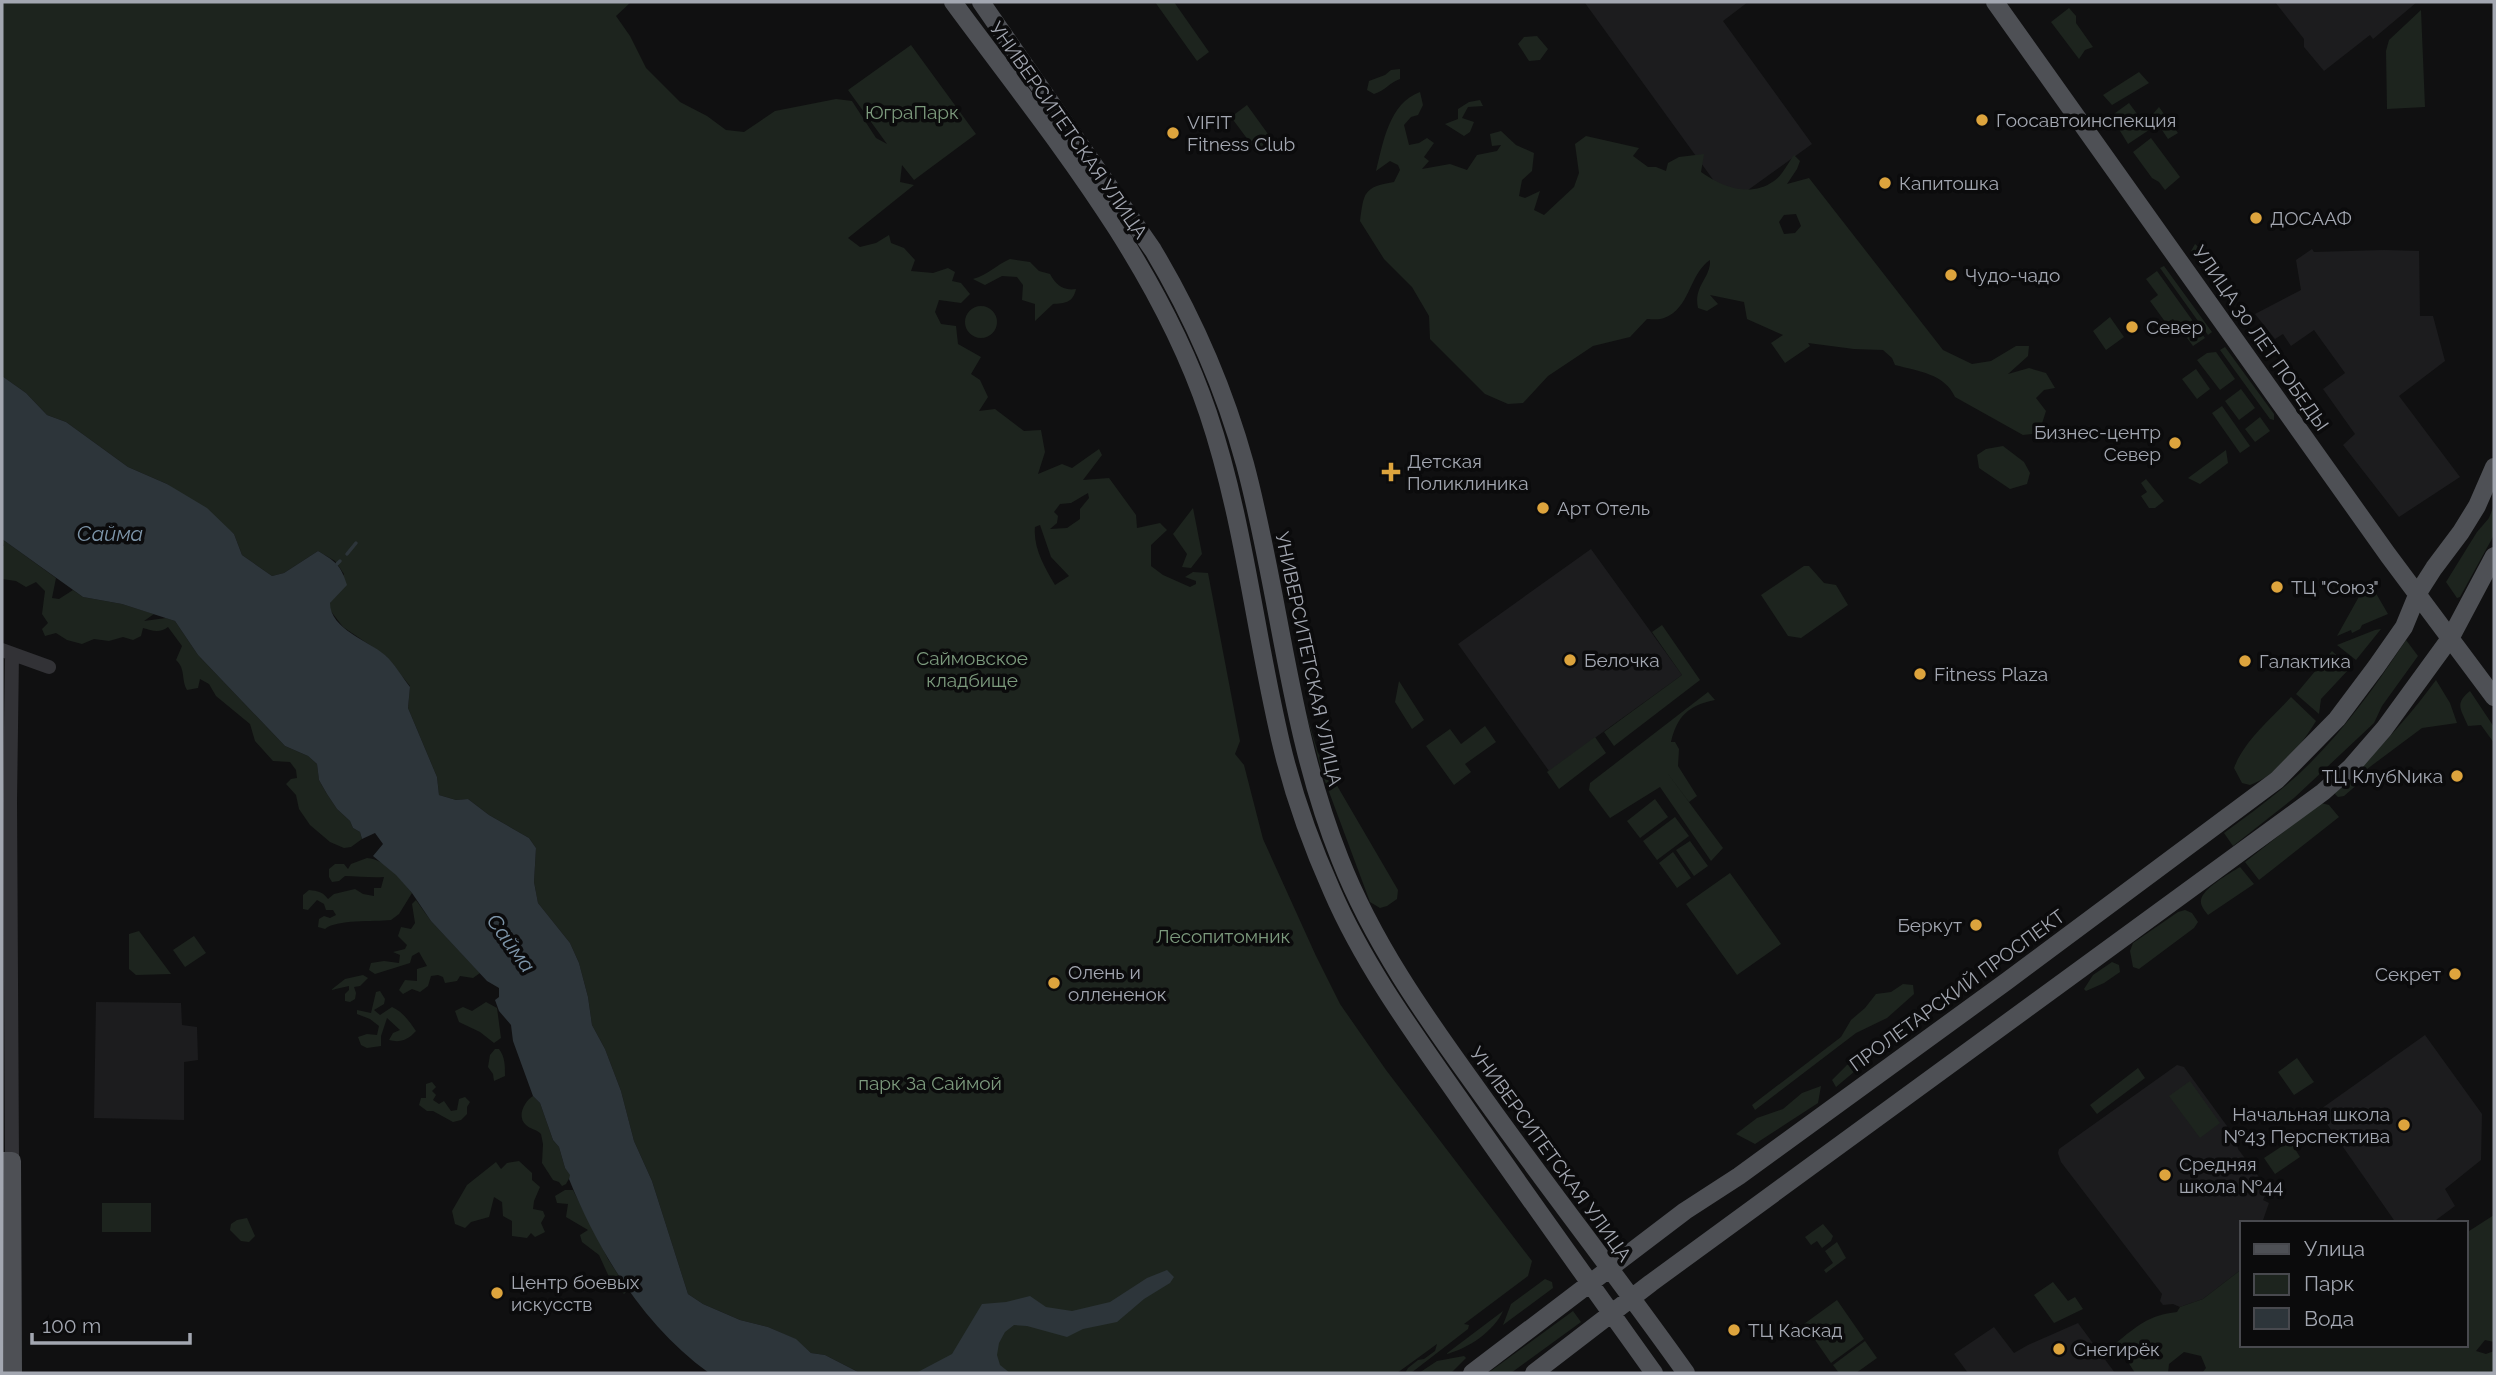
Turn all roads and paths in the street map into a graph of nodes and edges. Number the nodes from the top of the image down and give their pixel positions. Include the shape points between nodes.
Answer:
1 (953, 2) edge
2 (981, 2) edge
3 (1995, 2) edge
4 (2494, 467) edge
5 (2494, 556) edge
6 (2418, 593) junction
7 (2451, 637) junction
8 (7, 652) edge
9 (49, 667) dead end
10 (2494, 697) edge
11 (7, 1161) edge
12 (1609, 1269) junction
13 (1590, 1284) junction
14 (1632, 1298) junction
15 (1612, 1313) junction
16 (13, 1373) edge
17 (1472, 1373) edge
18 (1534, 1373) edge
19 (1654, 1373) edge
20 (1686, 1373) edge

1 - 13 main road, УНИВЕРСИТЕТСКАЯ УЛИЦА via 1115,228 1181,343 1209,416 1230,495 1282,746 1310,838 1340,908 1424,1048
2 - 12 main road, УНИВЕРСИТЕТСКАЯ УЛИЦА via 1153,250 1210,360 1245,466 1317,795 1368,919 1440,1037
3 - 6 main road, УЛИЦА 30 ЛЕТ ПОБЕДЫ
4 - 6 main road, ПРОЛЕТАРСКИЙ ПРОСПЕКТ via 2466,524
5 - 7 main road
6 - 7 main road, УЛИЦА 30 ЛЕТ ПОБЕДЫ
6 - 12 main road, ПРОЛЕТАРСКИЙ ПРОСПЕКТ via 2404,627 2358,693 2277,780
7 - 10 main road, УЛИЦА 30 ЛЕТ ПОБЕДЫ
7 - 14 main road via 2373,744 2323,792
8 - 9 street
8 - 11 street
11 - 16 main road
12 - 13 main road, ПРОЛЕТАРСКИЙ ПРОСПЕКТ
12 - 14 main road, УНИВЕРСИТЕТСКАЯ УЛИЦА
13 - 15 main road, УНИВЕРСИТЕТСКАЯ УЛИЦА
13 - 17 main road, ПРОЛЕТАРСКИЙ ПРОСПЕКТ
14 - 15 main road
14 - 20 main road, УНИВЕРСИТЕТСКАЯ УЛИЦА
15 - 18 main road
15 - 19 main road, УНИВЕРСИТЕТСКАЯ УЛИЦА

